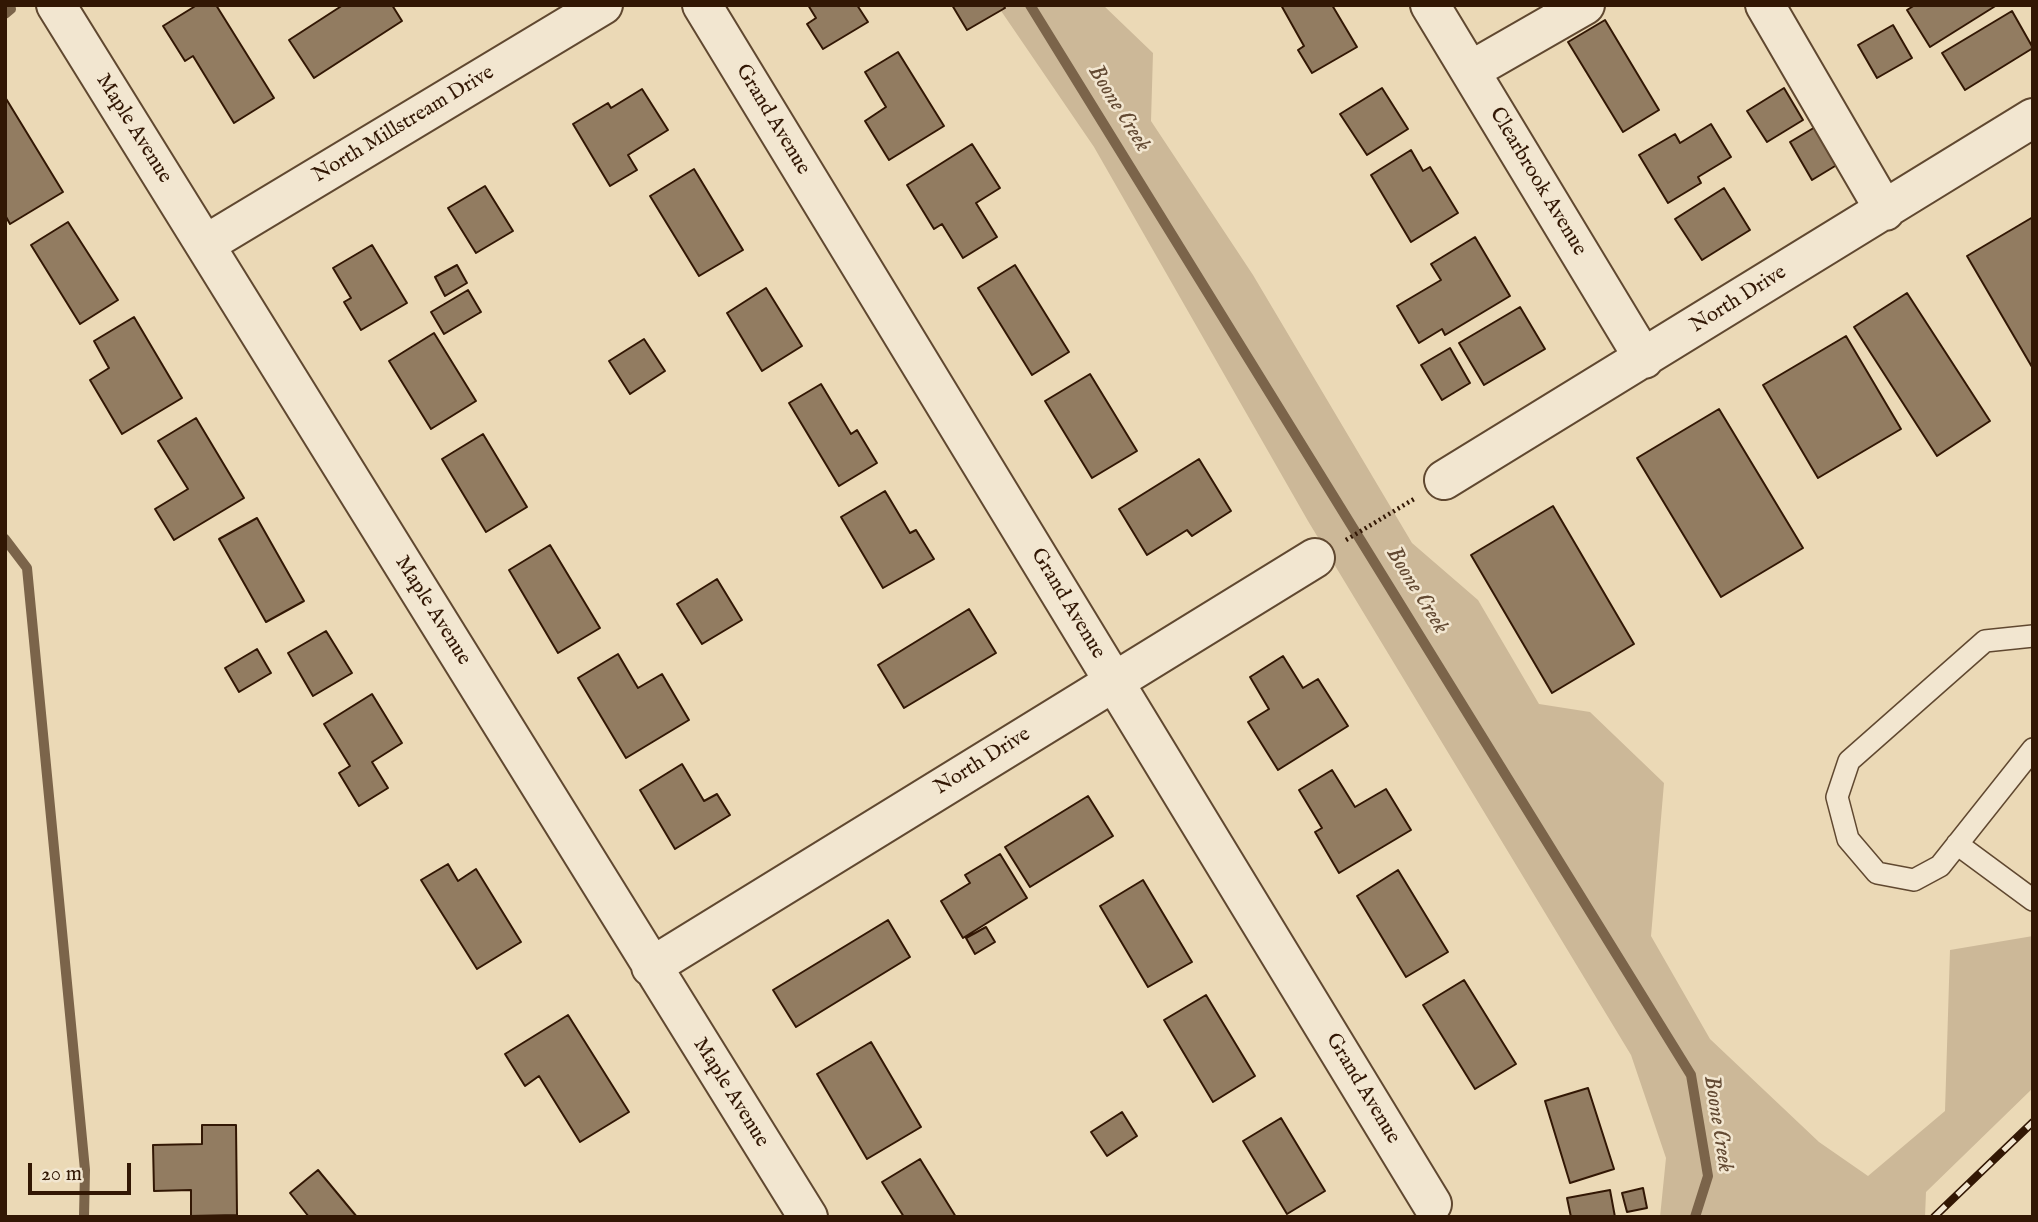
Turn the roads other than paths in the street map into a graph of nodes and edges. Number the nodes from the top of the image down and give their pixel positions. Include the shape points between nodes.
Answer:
1 (56, 5) edge
2 (603, 5) edge
3 (702, 5) edge
4 (1430, 5) edge
5 (1585, 5) edge
6 (1765, 5) edge
7 (1470, 71) junction
8 (2033, 118) edge
9 (1885, 211) junction
10 (206, 244) junction
11 (1644, 359) junction
12 (1444, 481) dead end
13 (1315, 558) road end
14 (2033, 636) edge
15 (1114, 681) junction
16 (2033, 750) edge
17 (1957, 844) junction
18 (2033, 900) edge
19 (651, 967) junction
20 (1432, 1204) dead end
21 (808, 1217) edge

1 - 10 street, Maple Avenue
2 - 10 street, North Millstream Drive
3 - 15 street, Grand Avenue
4 - 7 street, Clearbrook Avenue
5 - 7 street
6 - 9 street
7 - 11 street, Clearbrook Avenue
8 - 9 street, North Drive
9 - 11 street, North Drive
10 - 19 street, Maple Avenue
11 - 12 street, North Drive
13 - 15 street, North Drive
14 - 17 lane via 1985,641 1849,761 1837,797 1848,839 1877,873 1914,880 1940,866
15 - 19 street, North Drive
15 - 20 street, Grand Avenue
16 - 17 lane
17 - 18 lane
19 - 21 street, Maple Avenue

